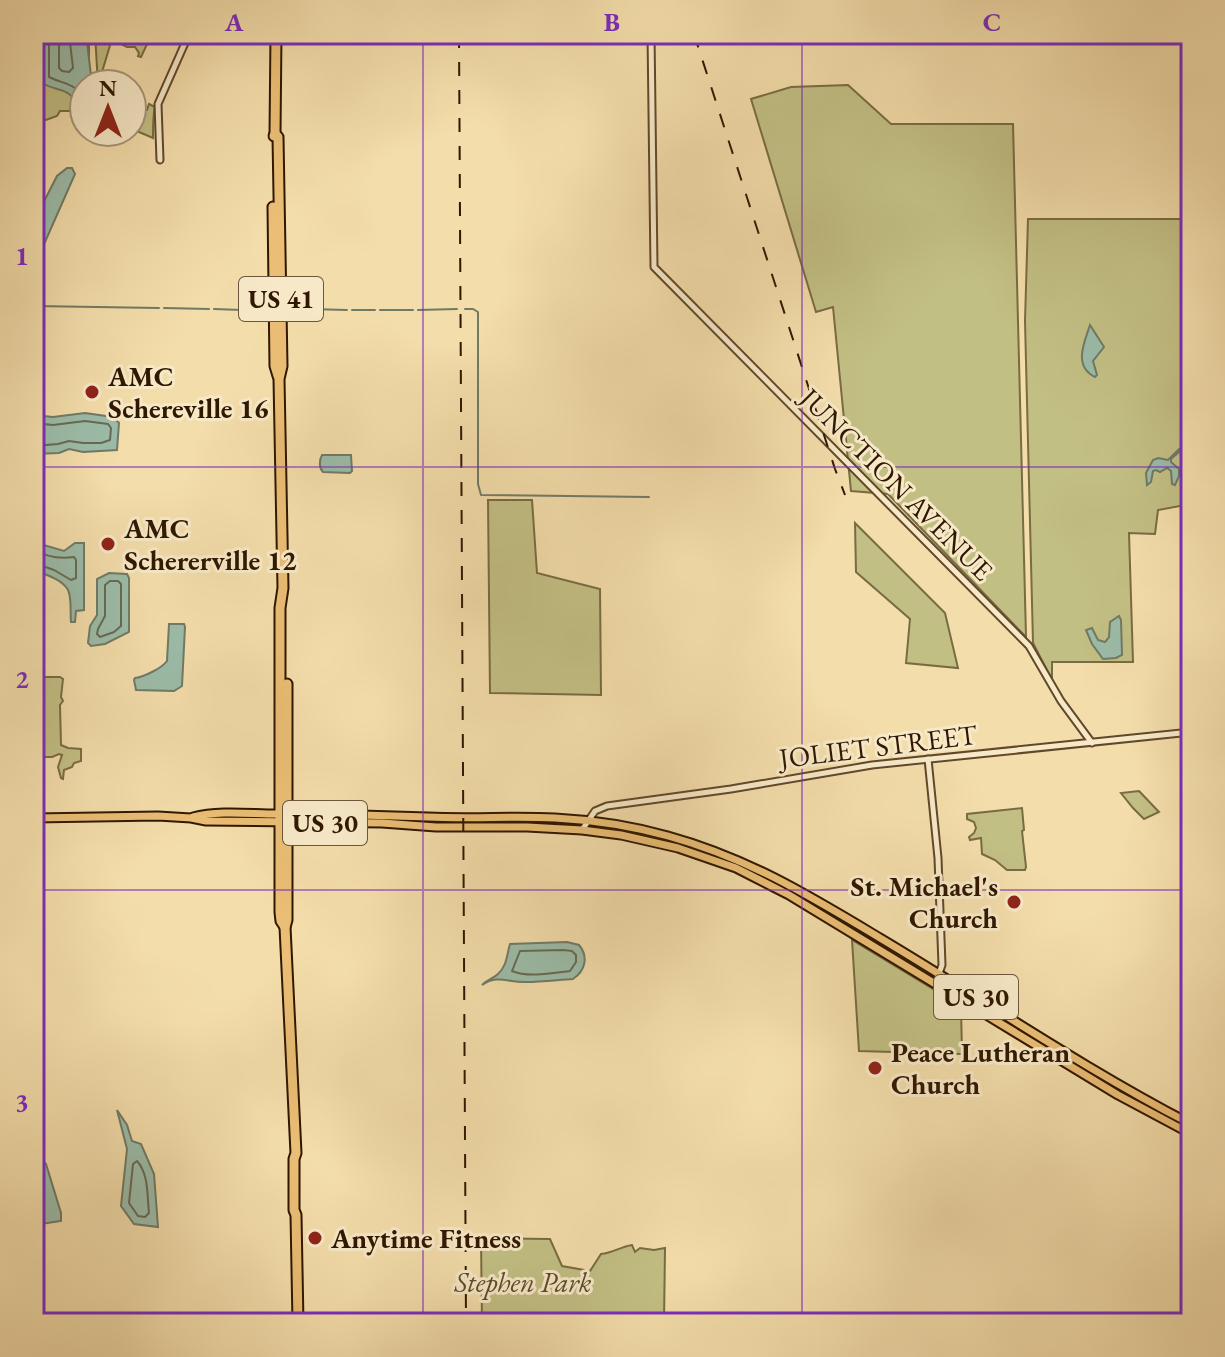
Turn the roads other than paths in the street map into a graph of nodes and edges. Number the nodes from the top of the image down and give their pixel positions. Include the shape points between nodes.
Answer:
1 (189, 34) edge
2 (276, 34) edge
3 (651, 34) edge
4 (160, 160) dead end
5 (1191, 732) edge
6 (1092, 743) junction
7 (928, 759) junction
8 (34, 818) edge
9 (284, 818) junction
10 (588, 821) junction
11 (582, 830) junction
12 (280, 887) junction
13 (287, 905) junction
14 (285, 927) junction
15 (940, 973) junction
16 (936, 982) junction
17 (1191, 1124) edge
18 (1191, 1134) edge
19 (298, 1323) edge

1 - 4 street via 158,104
2 - 9 highway, US 41 via 286,607
3 - 6 street, JUNCTION AVENUE via 654,267 1029,646
5 - 6 street, JOLIET STREET
6 - 7 street, JOLIET STREET
7 - 10 street, JOLIET STREET via 607,806
7 - 15 street via 938,858
8 - 9 main road, US 30
9 - 10 main road, US 30
9 - 11 main road, US 30
9 - 12 highway
9 - 13 highway
10 - 11 street, JOLIET STREET
10 - 15 main road, US 30 via 670,837 754,866
11 - 16 main road, US 30 via 658,843 736,868
12 - 13 highway
12 - 14 highway
13 - 14 highway
14 - 19 highway via 299,1159
15 - 16 street
15 - 17 main road, US 30
16 - 18 main road, US 30

